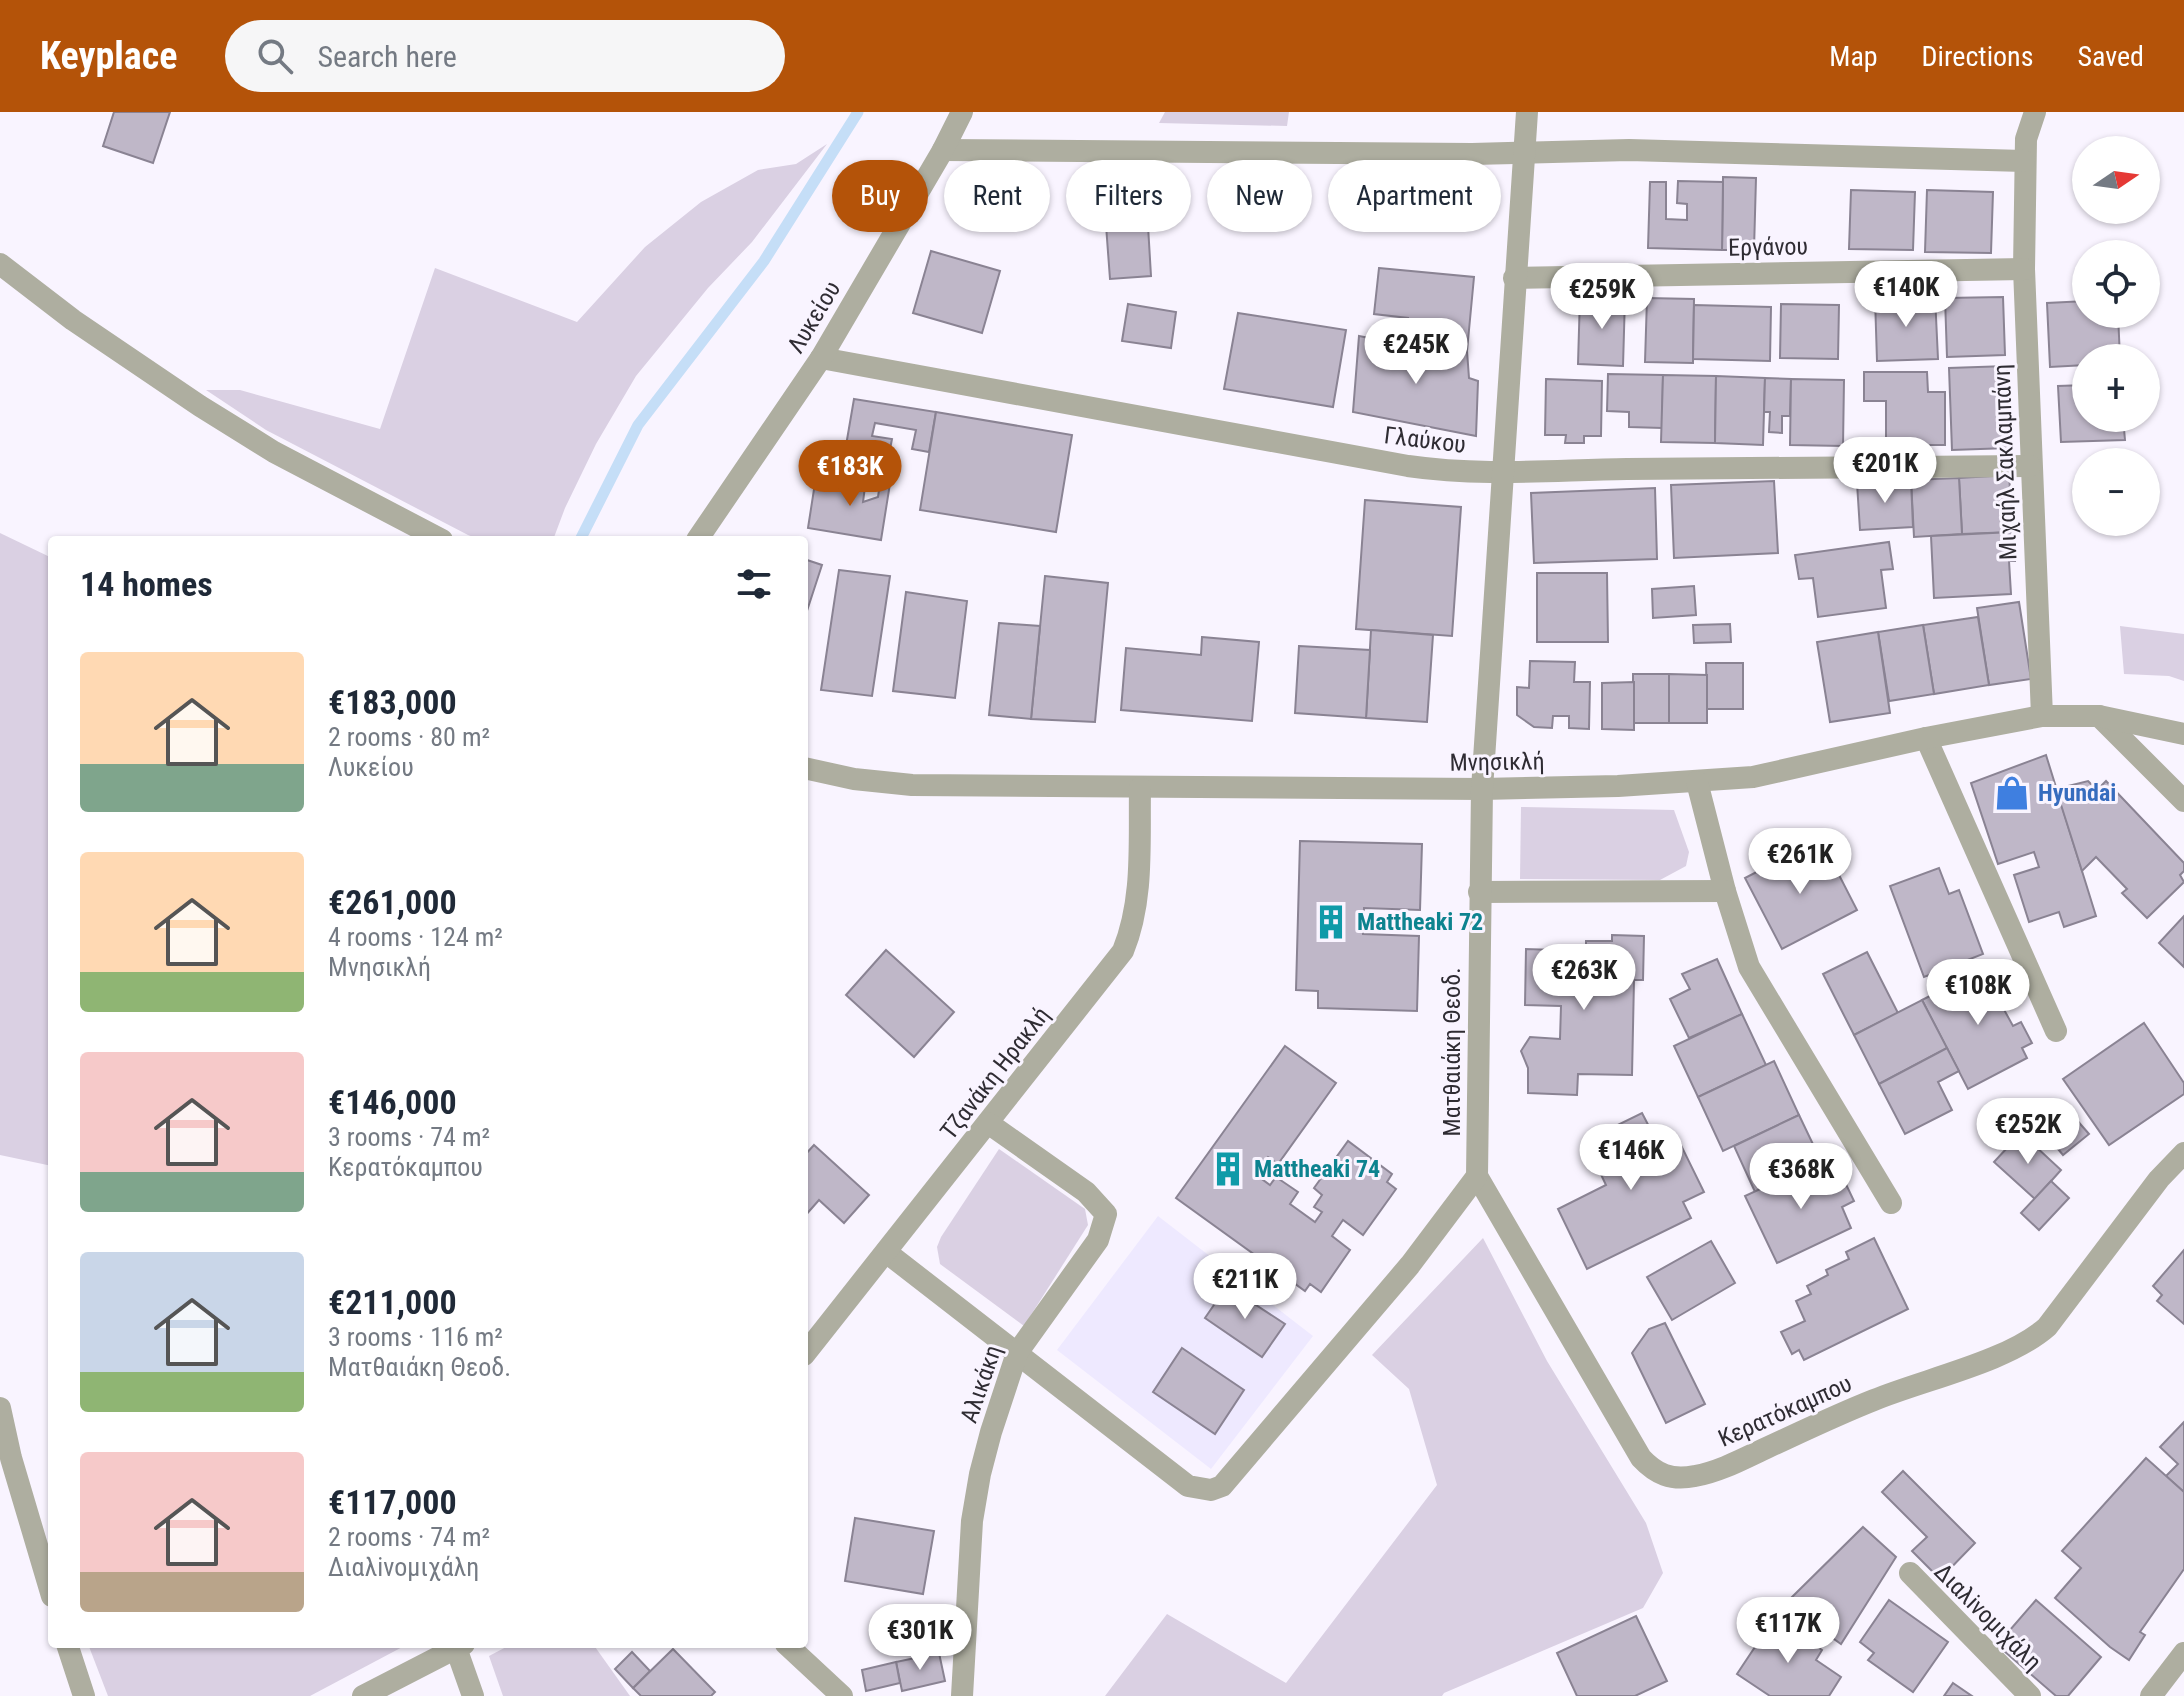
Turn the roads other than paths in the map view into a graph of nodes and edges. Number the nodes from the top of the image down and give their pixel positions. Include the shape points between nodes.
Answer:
1 (962, 112) edge
2 (1527, 112) edge
3 (2035, 112) edge
4 (943, 150) junction
5 (1523, 152) junction
6 (2024, 161) junction
7 (0, 264) edge
8 (2024, 269) junction
9 (1514, 278) junction
10 (821, 358) junction
11 (2030, 466) junction
12 (1504, 474) junction
13 (434, 536) edge
14 (700, 536) edge
15 (2042, 716) junction
16 (2099, 716) junction
17 (2184, 734) edge
18 (1926, 738) junction
19 (808, 771) edge
20 (1697, 782) junction
21 (1140, 788) junction
22 (1482, 789) junction
23 (2184, 801) edge
24 (1725, 891) junction
25 (1479, 892) junction
26 (2056, 1031) dead end
27 (988, 1123) junction
28 (2184, 1153) edge
29 (1477, 1176) junction
30 (1891, 1203) dead end
31 (886, 1252) junction
32 (808, 1350) edge
33 (1017, 1353) junction
34 (0, 1408) edge
35 (1910, 1573) dead end
36 (48, 1584) edge
37 (68, 1648) edge
38 (456, 1648) edge
39 (461, 1648) edge
40 (790, 1648) edge
41 (2184, 1653) edge
42 (84, 1696) edge
43 (363, 1696) edge
44 (473, 1696) edge
45 (842, 1696) edge
46 (962, 1696) edge
47 (2030, 1696) edge
48 (2151, 1696) edge

1 - 4 street, Λυκείου
2 - 5 street, Ματθαιάκη Θεοδ.
3 - 6 street, Μιχαήλ Σακλαμπάνη
4 - 5 street
4 - 10 street, Λυκείου
5 - 6 street
5 - 9 street, Ματθαιάκη Θεοδ.
6 - 8 street, Μιχαήλ Σακλαμπάνη
7 - 13 street via 212,414 287,460
8 - 9 street, Εργάνου
8 - 11 street, Μιχαήλ Σακλαμπάνη
9 - 12 street, Ματθαιάκη Θεοδ.
10 - 12 street, Γλαύκου via 1408,466
10 - 14 street, Λυκείου
11 - 12 street, Γλαύκου
11 - 15 street, Μιχαήλ Σακλαμπάνη
12 - 22 street, Ματθαιάκη Θεοδ.
15 - 16 street, Μνησικλή
15 - 18 street, Μνησικλή
16 - 17 street, Μνησικλή
16 - 23 street
18 - 20 street, Μνησικλή via 1794,770
18 - 26 street
19 - 21 street, Μνησικλή via 912,785
20 - 22 street, Μνησικλή
20 - 24 street
21 - 22 street, Μνησικλή
21 - 27 street, Τζανάκη Ηρακλή via 1138,885 1123,951
22 - 25 street, Ματθαιάκη Θεοδ.
24 - 25 street
24 - 30 street via 1749,967
25 - 29 street, Ματθαιάκη Θεοδ.
27 - 31 street, Τζανάκη Ηρακλή
27 - 33 street, Αλικάκη via 1086,1192 1106,1214 1098,1240
28 - 29 street, Κερατόκαμπου via 2036,1336 1871,1401 1730,1465 1678,1478 1654,1472 1641,1458
29 - 33 street via 1410,1265 1222,1486 1188,1486
31 - 32 street, Τζανάκη Ηρακλή
31 - 33 street
33 - 46 street, Αλικάκη via 980,1474 972,1521
34 - 36 street
35 - 47 street, Διαλiνομιχάλη
37 - 42 street
38 - 43 street
39 - 44 street
40 - 45 street
41 - 48 street

